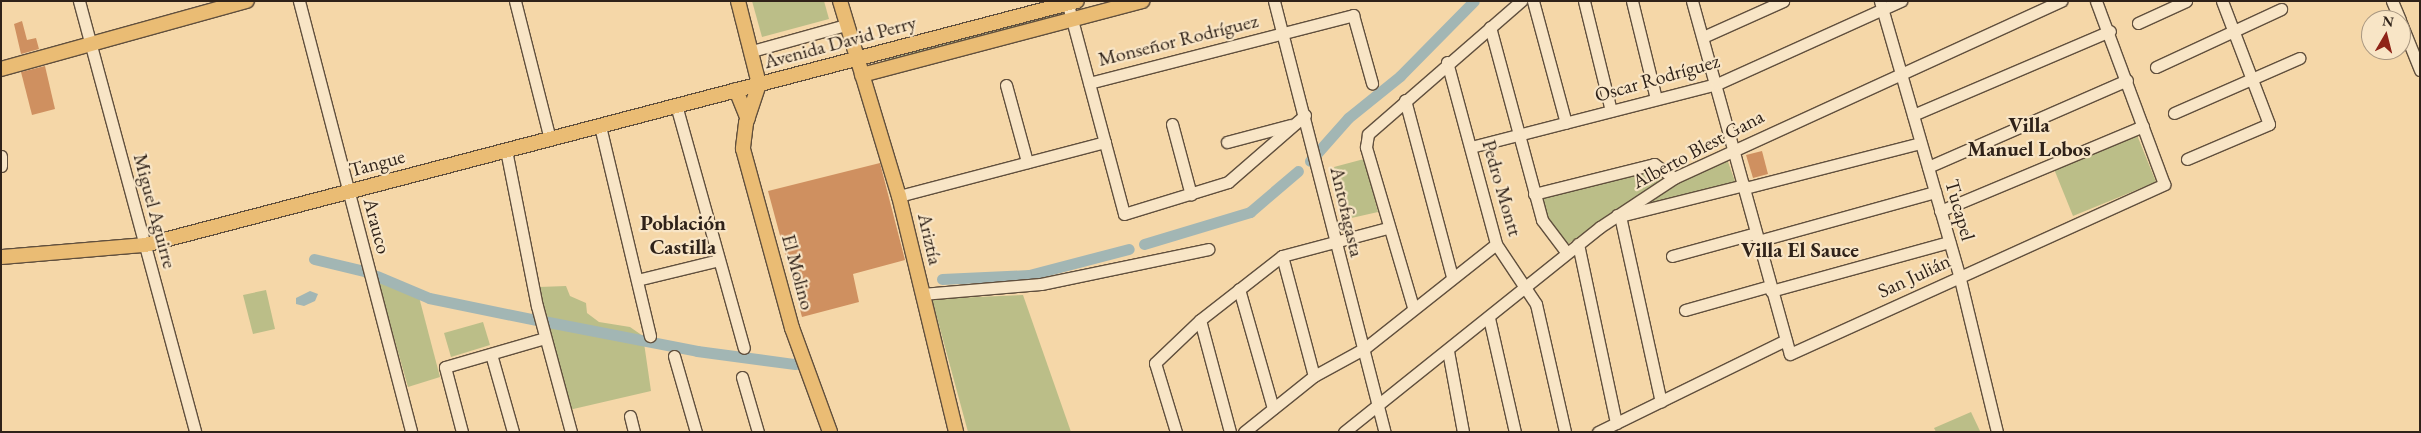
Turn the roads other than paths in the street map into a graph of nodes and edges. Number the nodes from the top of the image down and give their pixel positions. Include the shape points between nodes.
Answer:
1 (79, 1) edge
2 (247, 1) edge
3 (299, 1) edge
4 (515, 1) edge
5 (738, 1) edge
6 (840, 1) edge
7 (1142, 1) edge
8 (1274, 1) edge
9 (1522, 1) edge
10 (1533, 1) edge
11 (1584, 1) edge
12 (1632, 1) edge
13 (1692, 1) edge
14 (1783, 1) edge
15 (1901, 1) edge
16 (2061, 1) edge
17 (2096, 1) edge
18 (2186, 1) edge
19 (2222, 1) edge
20 (1070, 2) edge
21 (1881, 5) edge
22 (2281, 9) dead end
23 (1072, 20) junction
24 (2138, 23) dead end
25 (846, 25) junction
26 (1490, 27) junction
27 (2110, 31) junction
28 (2234, 31) junction
29 (1283, 33) junction
30 (1703, 38) junction
31 (91, 44) junction
32 (2411, 48) edge
33 (752, 51) junction
34 (856, 58) junction
35 (2299, 58) dead end
36 (1447, 62) junction
37 (2156, 67) dead end
38 (1, 69) edge
39 (2420, 70) edge
40 (862, 76) junction
41 (1899, 77) junction
42 (2128, 80) junction
43 (2252, 80) junction
44 (1089, 83) junction
45 (1372, 83) dead end
46 (759, 84) junction
47 (1717, 84) junction
48 (1006, 85) dead end
49 (736, 90) junction
50 (1405, 100) junction
51 (1656, 100) junction
52 (676, 106) junction
53 (1611, 111) junction
54 (2174, 113) dead end
55 (1305, 115) junction
56 (1913, 116) junction
57 (748, 119) junction
58 (1566, 123) junction
59 (1172, 124) dead end
60 (1294, 124) junction
61 (600, 126) junction
62 (2144, 126) junction
63 (1519, 135) junction
64 (550, 139) junction
65 (1105, 142) junction
66 (1227, 142) dead end
67 (1920, 143) junction
68 (1471, 147) junction
69 (1732, 148) junction
70 (506, 150) junction
71 (1, 156) edge
72 (2187, 159) dead end
73 (1027, 162) junction
74 (1, 166) edge
75 (1928, 167) junction
76 (1674, 178) junction
77 (1745, 187) junction
78 (348, 192) junction
79 (1935, 192) junction
80 (1534, 194) junction
81 (1191, 195) junction
82 (899, 196) junction
83 (1940, 211) junction
84 (1619, 216) junction
85 (1388, 228) junction
86 (1758, 237) junction
87 (1333, 240) junction
88 (1949, 242) junction
89 (1496, 244) junction
90 (1578, 244) junction
91 (145, 245) junction
92 (1208, 249) dead end
93 (1567, 253) junction
94 (1282, 256) junction
95 (1672, 256) dead end
96 (1, 257) edge
97 (718, 260) junction
98 (1959, 275) junction
99 (1452, 277) junction
100 (637, 280) junction
101 (1524, 287) junction
102 (1770, 288) junction
103 (1239, 289) junction
104 (922, 294) junction
105 (1413, 307) junction
106 (1685, 310) dead end
107 (1489, 318) junction
108 (1200, 320) junction
109 (650, 336) dead end
110 (545, 338) junction
111 (1786, 340) junction
112 (744, 348) dead end
113 (1365, 348) junction
114 (1448, 350) junction
115 (491, 354) junction
116 (674, 356) dead end
117 (1314, 376) junction
118 (742, 377) dead end
119 (1661, 402) junction
120 (1379, 406) junction
121 (1273, 408) junction
122 (630, 416) dead end
123 (1616, 423) junction
124 (195, 432) edge
125 (411, 432) edge
126 (462, 432) edge
127 (513, 432) edge
128 (571, 432) edge
129 (634, 432) edge
130 (696, 432) edge
131 (758, 432) edge
132 (830, 432) edge
133 (956, 432) edge
134 (1176, 432) edge
135 (1230, 432) edge
136 (1244, 432) edge
137 (1344, 432) edge
138 (1385, 432) edge
139 (1463, 432) edge
140 (1515, 432) edge
141 (1565, 432) edge
142 (1598, 432) edge
143 (1997, 432) edge

1 - 31 street, Miguel Aguirre
2 - 31 main road
3 - 78 street, Arauco
4 - 64 street
5 - 33 main road
6 - 25 main road, Ariztía
7 - 23 main road, Avenida David Perry
8 - 29 street, Antofagasta
9 - 26 street
10 - 58 street
11 - 53 street
12 - 51 street
13 - 30 street
14 - 30 street
15 - 21 street, Oscar Rodríguez
16 - 41 street, Alberto Blest Gana
17 - 27 street
18 - 24 street
19 - 28 street
20 - 23 street
20 - 34 main road, Avenida David Perry
21 - 41 street, Tucapel
21 - 47 street, Oscar Rodríguez
22 - 28 street
23 - 40 main road, Avenida David Perry
23 - 44 street
25 - 33 street, Avenida David Perry
25 - 34 main road, Ariztía
26 - 36 street
26 - 63 street
27 - 42 street
27 - 56 street
28 - 37 street
28 - 43 street
29 - 44 street, Monseñor Rodríguez
29 - 45 street, Monseñor Rodríguez via 1353,15
29 - 55 street, Antofagasta
30 - 47 street
31 - 38 main road
31 - 91 street, Miguel Aguirre
32 - 39 street
33 - 46 main road
34 - 40 main road, Ariztía
34 - 46 main road, Avenida David Perry
35 - 43 street
36 - 50 street
36 - 68 street, Pedro Montt
40 - 82 main road, Ariztía
41 - 56 street, Tucapel
41 - 69 street, Alberto Blest Gana
42 - 62 street
42 - 75 street
43 - 54 street
43 - 72 street via 2269,124
44 - 65 street
46 - 49 main road, Tangue
46 - 57 main road, El Molino
47 - 51 street, Oscar Rodríguez
47 - 69 street
48 - 73 street
49 - 52 main road, Tangue
49 - 57 main road
50 - 85 street via 1368,134 1366,147
50 - 99 street
51 - 53 street, Oscar Rodríguez
52 - 61 main road, Tangue
52 - 97 street
53 - 58 street, Oscar Rodríguez
55 - 60 street
55 - 87 street, Antofagasta
56 - 67 street, Tucapel
57 - 132 main road, El Molino via 743,150 792,328
58 - 63 street, Oscar Rodríguez
59 - 81 street
60 - 66 street
60 - 81 street via 1228,182
61 - 64 main road, Tangue
61 - 100 street
62 - 83 street
62 - 98 street, San Julián via 2164,184
63 - 68 street, Oscar Rodríguez
63 - 80 street
64 - 70 main road, Tangue
65 - 73 street
65 - 81 street via 1124,214
67 - 75 street, Tucapel
67 - 77 street
68 - 89 street, Pedro Montt
69 - 76 street, Alberto Blest Gana
69 - 77 street
70 - 78 main road, Tangue
70 - 110 street
71 - 74 street
73 - 82 street
75 - 79 street, Tucapel
76 - 80 street via 1654,164
76 - 84 street, Alberto Blest Gana
77 - 84 street
77 - 86 street
78 - 91 main road, Tangue
78 - 125 street, Arauco
79 - 83 street, Tucapel
79 - 86 street
80 - 93 street via 1542,220
82 - 104 main road, Ariztía
83 - 88 street, Tucapel
84 - 90 street, Alberto Blest Gana
84 - 119 street
85 - 87 street
85 - 105 street
86 - 95 street
86 - 102 street
87 - 94 street
87 - 113 street, Antofagasta
88 - 98 street, Tucapel
88 - 102 street
89 - 99 street
89 - 101 street, Pedro Montt
90 - 93 street, Alberto Blest Gana
90 - 123 street
91 - 96 main road, Tangue
91 - 124 street, Miguel Aguirre
92 - 104 street via 1041,284
93 - 101 street, Alberto Blest Gana
94 - 103 street
94 - 117 street
97 - 100 street
97 - 112 street
98 - 111 street, San Julián via 1790,354
98 - 143 street, Tucapel
99 - 105 street
100 - 109 street
101 - 107 street, Alberto Blest Gana
101 - 141 street, Pedro Montt via 1536,304
102 - 106 street
102 - 111 street
103 - 108 street
103 - 121 street
104 - 133 main road, Ariztía
105 - 113 street
107 - 114 street, Alberto Blest Gana
107 - 140 street
108 - 134 street via 1155,363
108 - 135 street
110 - 115 street
110 - 128 street
111 - 119 street
113 - 117 street
113 - 120 street, Antofagasta
114 - 120 street, Alberto Blest Gana
114 - 139 street
115 - 126 street via 445,367
115 - 127 street
116 - 130 street
117 - 121 street
118 - 131 street
119 - 123 street
120 - 137 street, Alberto Blest Gana
120 - 138 street, Antofagasta
121 - 136 street
122 - 129 street
123 - 142 street

